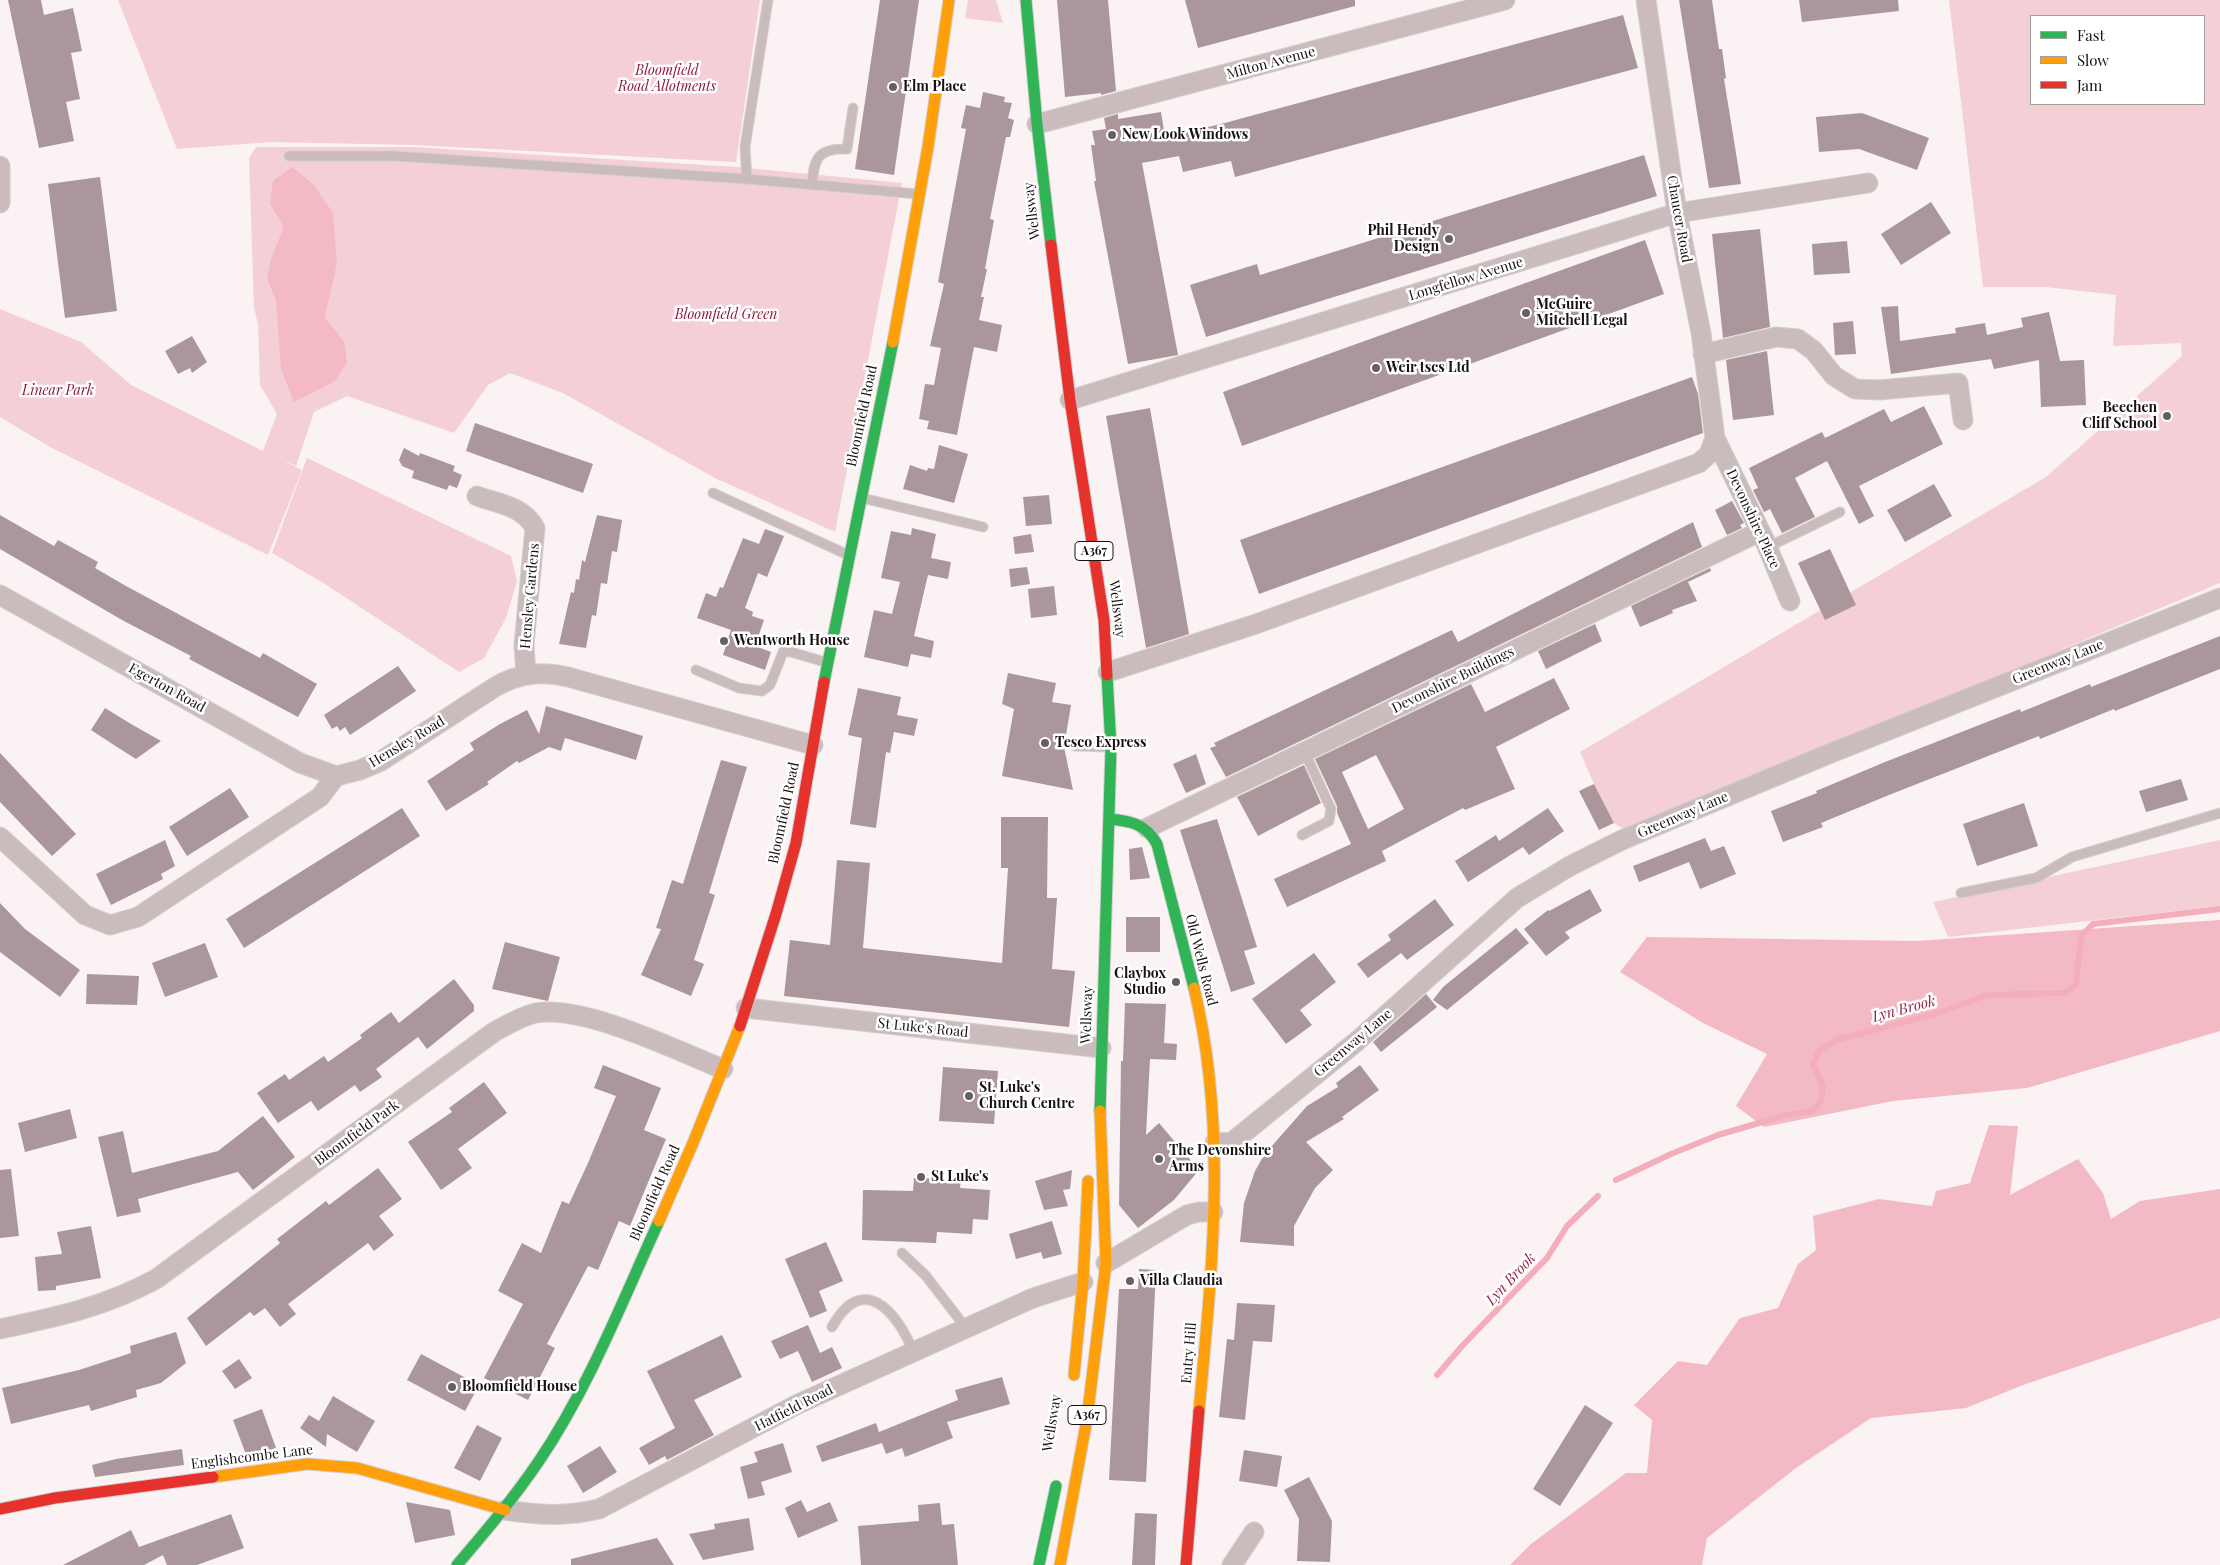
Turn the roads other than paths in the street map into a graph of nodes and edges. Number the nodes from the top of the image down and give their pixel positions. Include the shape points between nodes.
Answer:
1 (768, 0) edge
2 (949, 0) edge
3 (1026, 0) edge
4 (1504, 0) edge
5 (1646, 0) edge
6 (853, 108) dead end
7 (1037, 124) junction
8 (289, 156) dead end
9 (0, 166) edge
10 (747, 179) junction
11 (1868, 183) dead end
12 (812, 185) junction
13 (919, 194) junction
14 (0, 203) edge
15 (1677, 213) junction
16 (1703, 354) junction
17 (1070, 400) junction
18 (1962, 420) dead end
19 (1715, 438) junction
20 (713, 493) dead end
21 (477, 496) dead end
22 (860, 498) junction
23 (1840, 512) dead end
24 (983, 527) dead end
25 (1763, 539) junction
26 (849, 555) junction
27 (0, 595) edge
28 (2220, 598) edge
29 (1790, 601) dead end
30 (827, 663) junction
31 (696, 670) dead end
32 (1108, 672) junction
33 (526, 674) junction
34 (813, 745) junction
35 (1075, 746) dead end
36 (1111, 747) junction
37 (1305, 753) junction
38 (336, 776) junction
39 (2220, 813) edge
40 (1109, 820) junction
41 (1147, 828) junction
42 (1302, 835) dead end
43 (0, 837) edge
44 (1961, 893) dead end
45 (746, 1008) junction
46 (1100, 1048) junction
47 (722, 1069) junction
48 (1100, 1106) junction
49 (1215, 1142) junction
50 (1213, 1212) junction
51 (902, 1253) dead end
52 (1106, 1263) junction
53 (1083, 1282) junction
54 (832, 1327) dead end
55 (966, 1328) junction
56 (0, 1329) edge
57 (913, 1351) junction
58 (1073, 1387) dead end
59 (1058, 1478) dead end
60 (0, 1509) edge
61 (505, 1510) junction
62 (1254, 1532) dead end
63 (457, 1565) edge
64 (1039, 1565) edge
65 (1060, 1565) edge
66 (1186, 1565) edge
67 (1232, 1565) edge

1 - 10 lane via 745,147
2 - 13 street, Bloomfield Road
3 - 7 street, Wellsway / A367
4 - 7 street, Milton Avenue
5 - 15 street, Chaucer Road
6 - 12 lane via 847,149 832,149 820,154 813,167
7 - 17 street, Wellsway / A367
8 - 10 lane via 394,156
9 - 14 street
10 - 12 lane
11 - 15 street, Longfellow Avenue
12 - 13 lane
13 - 22 street, Bloomfield Road
15 - 16 street, Chaucer Road
15 - 17 street, Longfellow Avenue
16 - 18 street via 1776,337 1798,339 1814,351 1834,376 1855,389 1958,383
16 - 19 street, Chaucer Road
17 - 32 street, Wellsway / A367 via 1104,620
19 - 25 street, Devonshire Place
19 - 32 street via 1709,454 1699,463 1253,625
20 - 26 lane
21 - 33 street, Hensley Gardens via 529,516 535,528 524,645
22 - 24 lane
22 - 26 street, Bloomfield Road
23 - 25 lane
25 - 29 street, Devonshire Place
25 - 37 street, Devonshire Buildings
26 - 30 street, Bloomfield Road
27 - 38 street, Egerton Road via 300,763
28 - 49 street, Greenway Lane via 1826,755 1622,840 1570,866 1517,898 1356,1042 1231,1143
30 - 31 lane via 783,652 770,685 762,691 739,688
30 - 34 street, Bloomfield Road
32 - 36 street, Wellsway / A367
33 - 34 street, Hensley Road via 548,673 568,677
33 - 38 street, Hensley Road via 494,687 381,761
34 - 45 street, Bloomfield Road via 796,843
35 - 36 lane
36 - 40 street, Wellsway / A367
37 - 41 street, Devonshire Buildings
37 - 42 lane via 1331,809 1328,821
38 - 43 street via 320,797 155,906 138,917 110,925 85,915
39 - 44 lane via 2072,857 2036,878
40 - 41 street via 1126,820
40 - 46 street, Wellsway / A367
41 - 49 street, Old Wells Road via 1157,844 1200,1021 1213,1098
45 - 46 street, St Luke's Road
45 - 47 street, Bloomfield Road
46 - 48 street, Wellsway / A367
47 - 56 street, Bloomfield Park via 590,1017 562,1012 535,1013 494,1032 156,1280 98,1306
47 - 61 street, Bloomfield Road via 690,1152 611,1328 573,1405
48 - 52 street, Wellsway / A367
48 - 53 street, Wellsway / A367 via 1091,1146
49 - 50 street, Entry Hill
50 - 52 street via 1187,1215
50 - 66 street, Entry Hill
51 - 55 lane via 926,1276
52 - 53 street
52 - 65 street, Wellsway / A367 via 1087,1419
53 - 55 street, Hatfield Road via 1033,1298
53 - 58 street, Wellsway / A367
54 - 57 lane via 838,1315 849,1305 870,1300 880,1303 892,1313
55 - 57 street, Hatfield Road
57 - 61 street, Hatfield Road via 798,1404 599,1509 552,1516
59 - 64 street
60 - 61 street, Englishcombe Lane via 55,1498 307,1464 357,1468
61 - 63 street, Bloomfield Road
62 - 67 street

